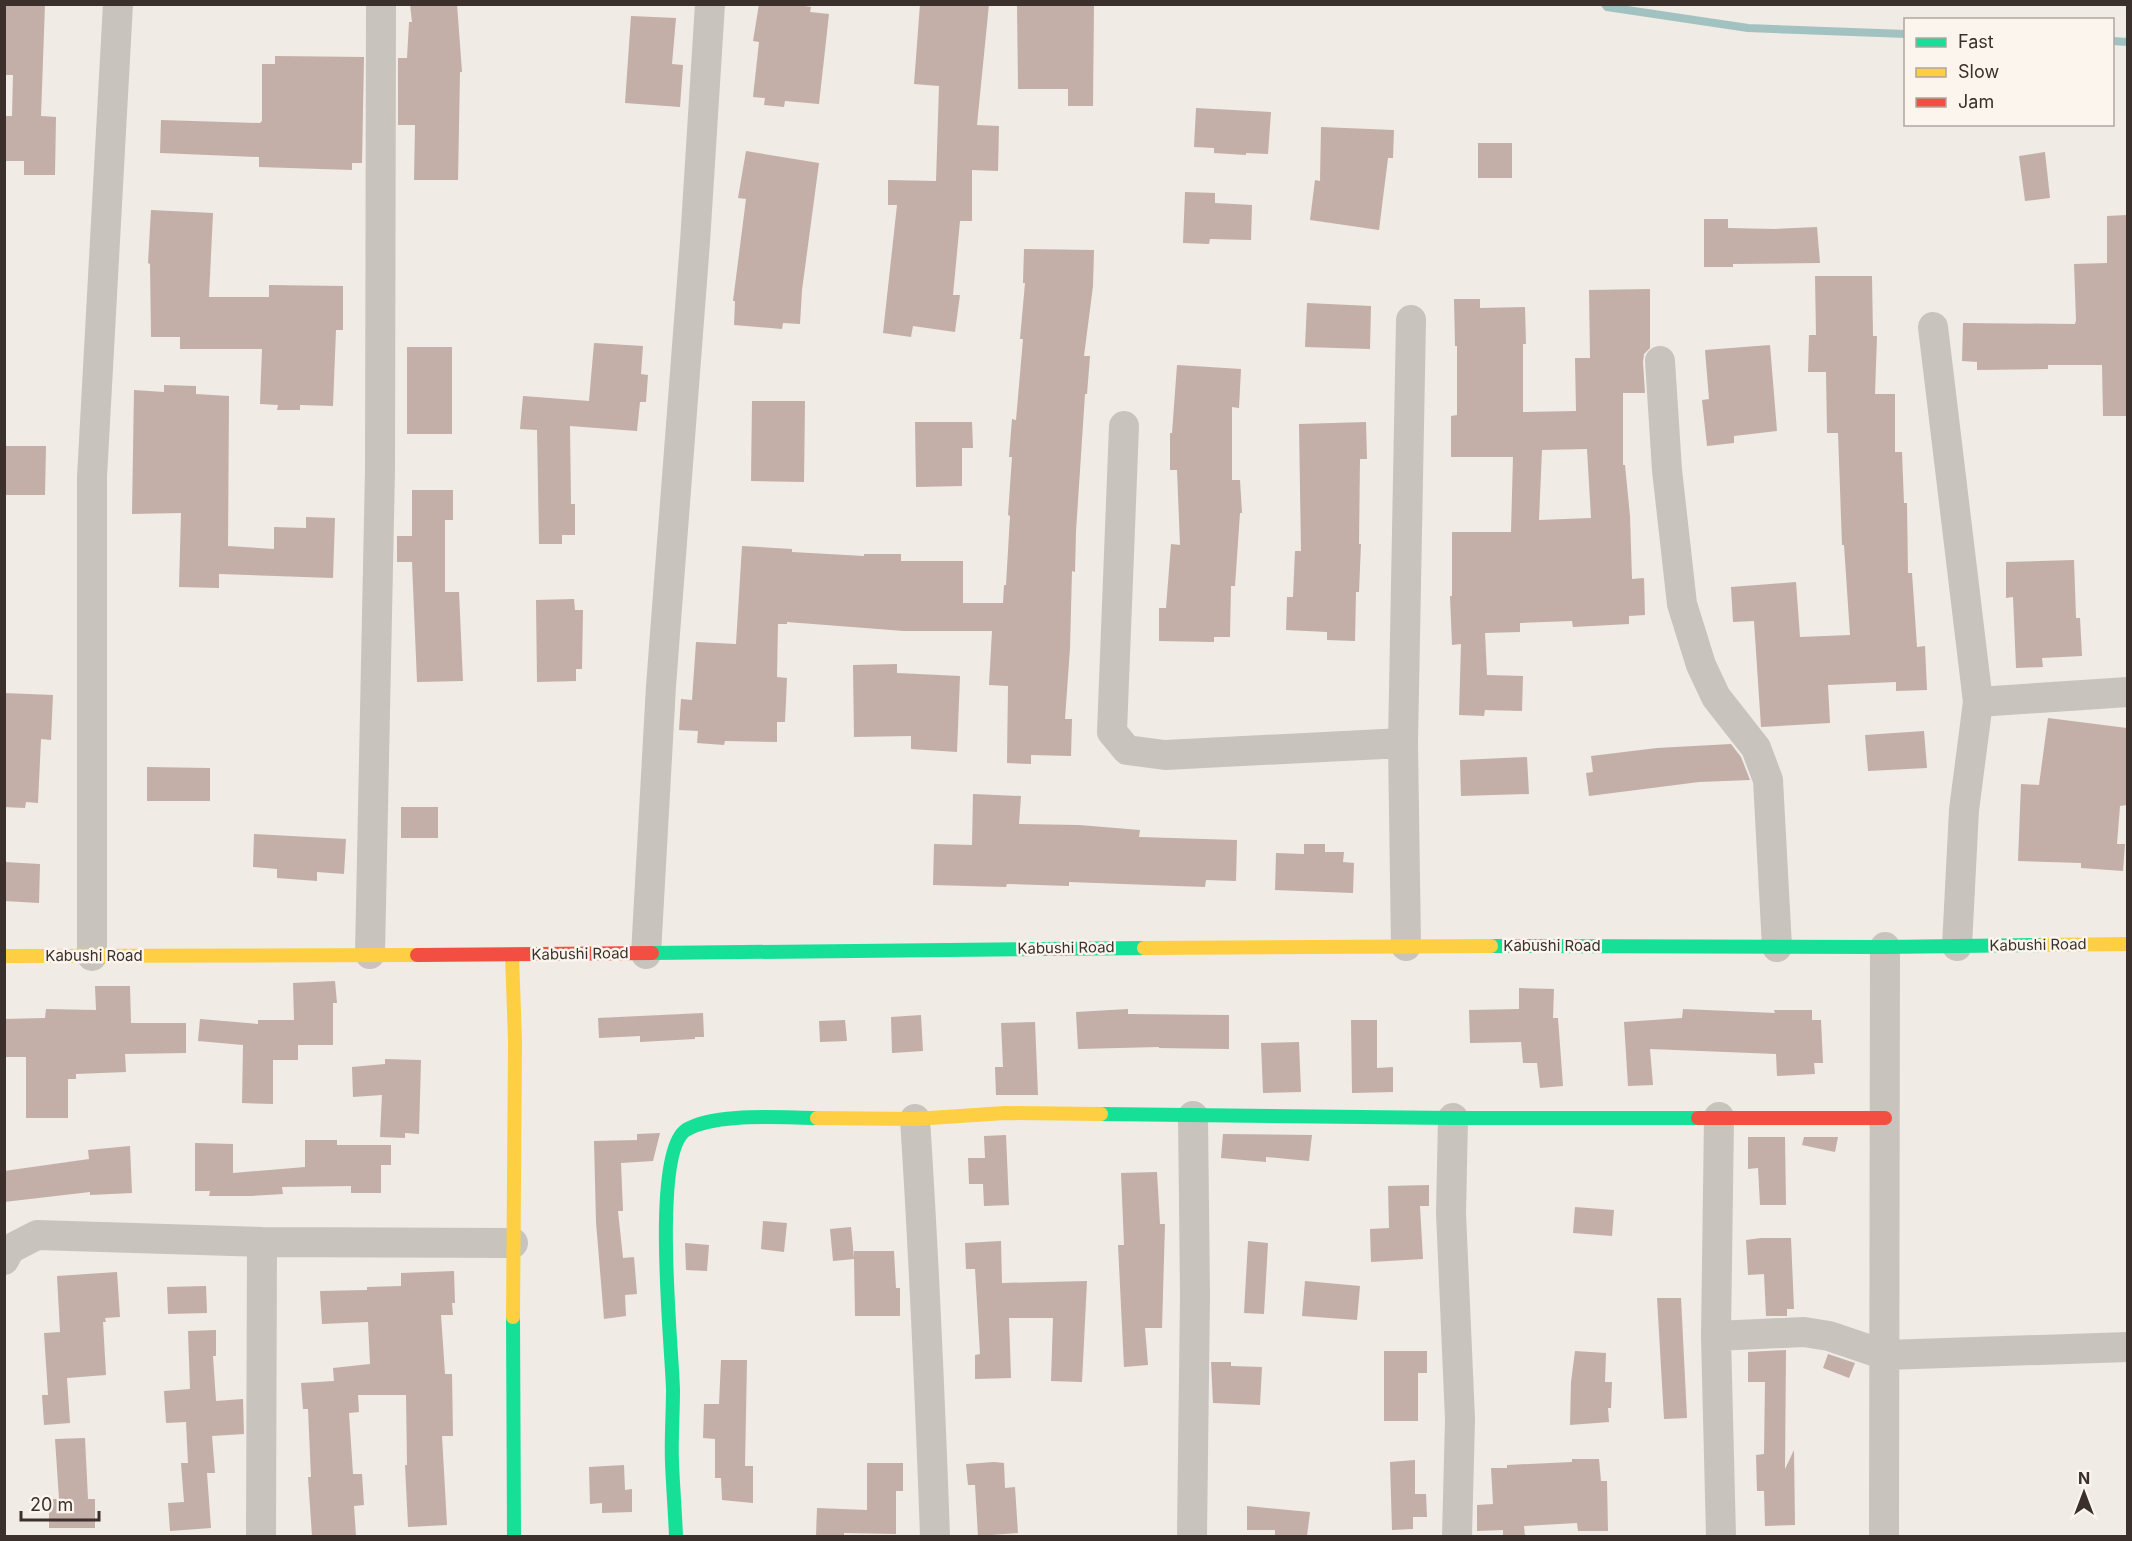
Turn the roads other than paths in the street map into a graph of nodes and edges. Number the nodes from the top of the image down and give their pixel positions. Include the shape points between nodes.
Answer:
1 (118, 4) edge
2 (381, 4) edge
3 (710, 4) edge
4 (1411, 320) dead end
5 (1933, 327) dead end
6 (1660, 361) dead end
7 (1124, 426) dead end
8 (2127, 692) edge
9 (1978, 702) junction
10 (1403, 743) junction
11 (2127, 944) edge
12 (1406, 946) junction
13 (1957, 946) junction
14 (1777, 947) junction
15 (1885, 947) junction
16 (370, 954) junction
17 (646, 954) junction
18 (512, 955) junction
19 (4, 956) edge
20 (92, 956) junction
21 (1193, 1116) junction
22 (1719, 1117) junction
23 (1453, 1118) junction
24 (1885, 1118) junction
25 (915, 1119) junction
26 (262, 1242) junction
27 (513, 1242) junction
28 (4, 1260) edge
29 (1716, 1335) junction
30 (2127, 1347) edge
31 (1885, 1355) junction
32 (261, 1536) edge
33 (514, 1536) edge
34 (676, 1536) edge
35 (935, 1536) edge
36 (1192, 1536) edge
37 (1457, 1536) edge
38 (1721, 1536) edge
39 (1884, 1536) edge

1 - 20 street via 92,477
2 - 16 street via 380,470
3 - 17 street via 661,686
4 - 10 street
5 - 9 street
6 - 14 street via 1682,604 1716,697 1756,748 1768,780
7 - 10 street via 1112,732 1127,750 1165,755
8 - 9 street
9 - 13 street via 1965,810
10 - 12 street
11 - 13 street, Kabushi Road
12 - 14 street, Kabushi Road
12 - 17 street, Kabushi Road
13 - 15 street, Kabushi Road
14 - 15 street, Kabushi Road
15 - 24 street
16 - 18 street, Kabushi Road
16 - 20 street, Kabushi Road
17 - 18 street, Kabushi Road
18 - 27 street
19 - 20 street, Kabushi Road
21 - 23 street
21 - 25 street via 1005,1113
21 - 36 street
22 - 23 street
22 - 24 street
22 - 29 street
23 - 37 street via 1450,1213 1460,1419
24 - 31 street
25 - 34 street via 742,1118 685,1131 675,1146 666,1217
25 - 35 street
26 - 27 street
26 - 28 street via 37,1235 10,1249
26 - 32 street
27 - 33 street
29 - 31 street via 1804,1332
29 - 38 street
30 - 31 street
31 - 39 street

